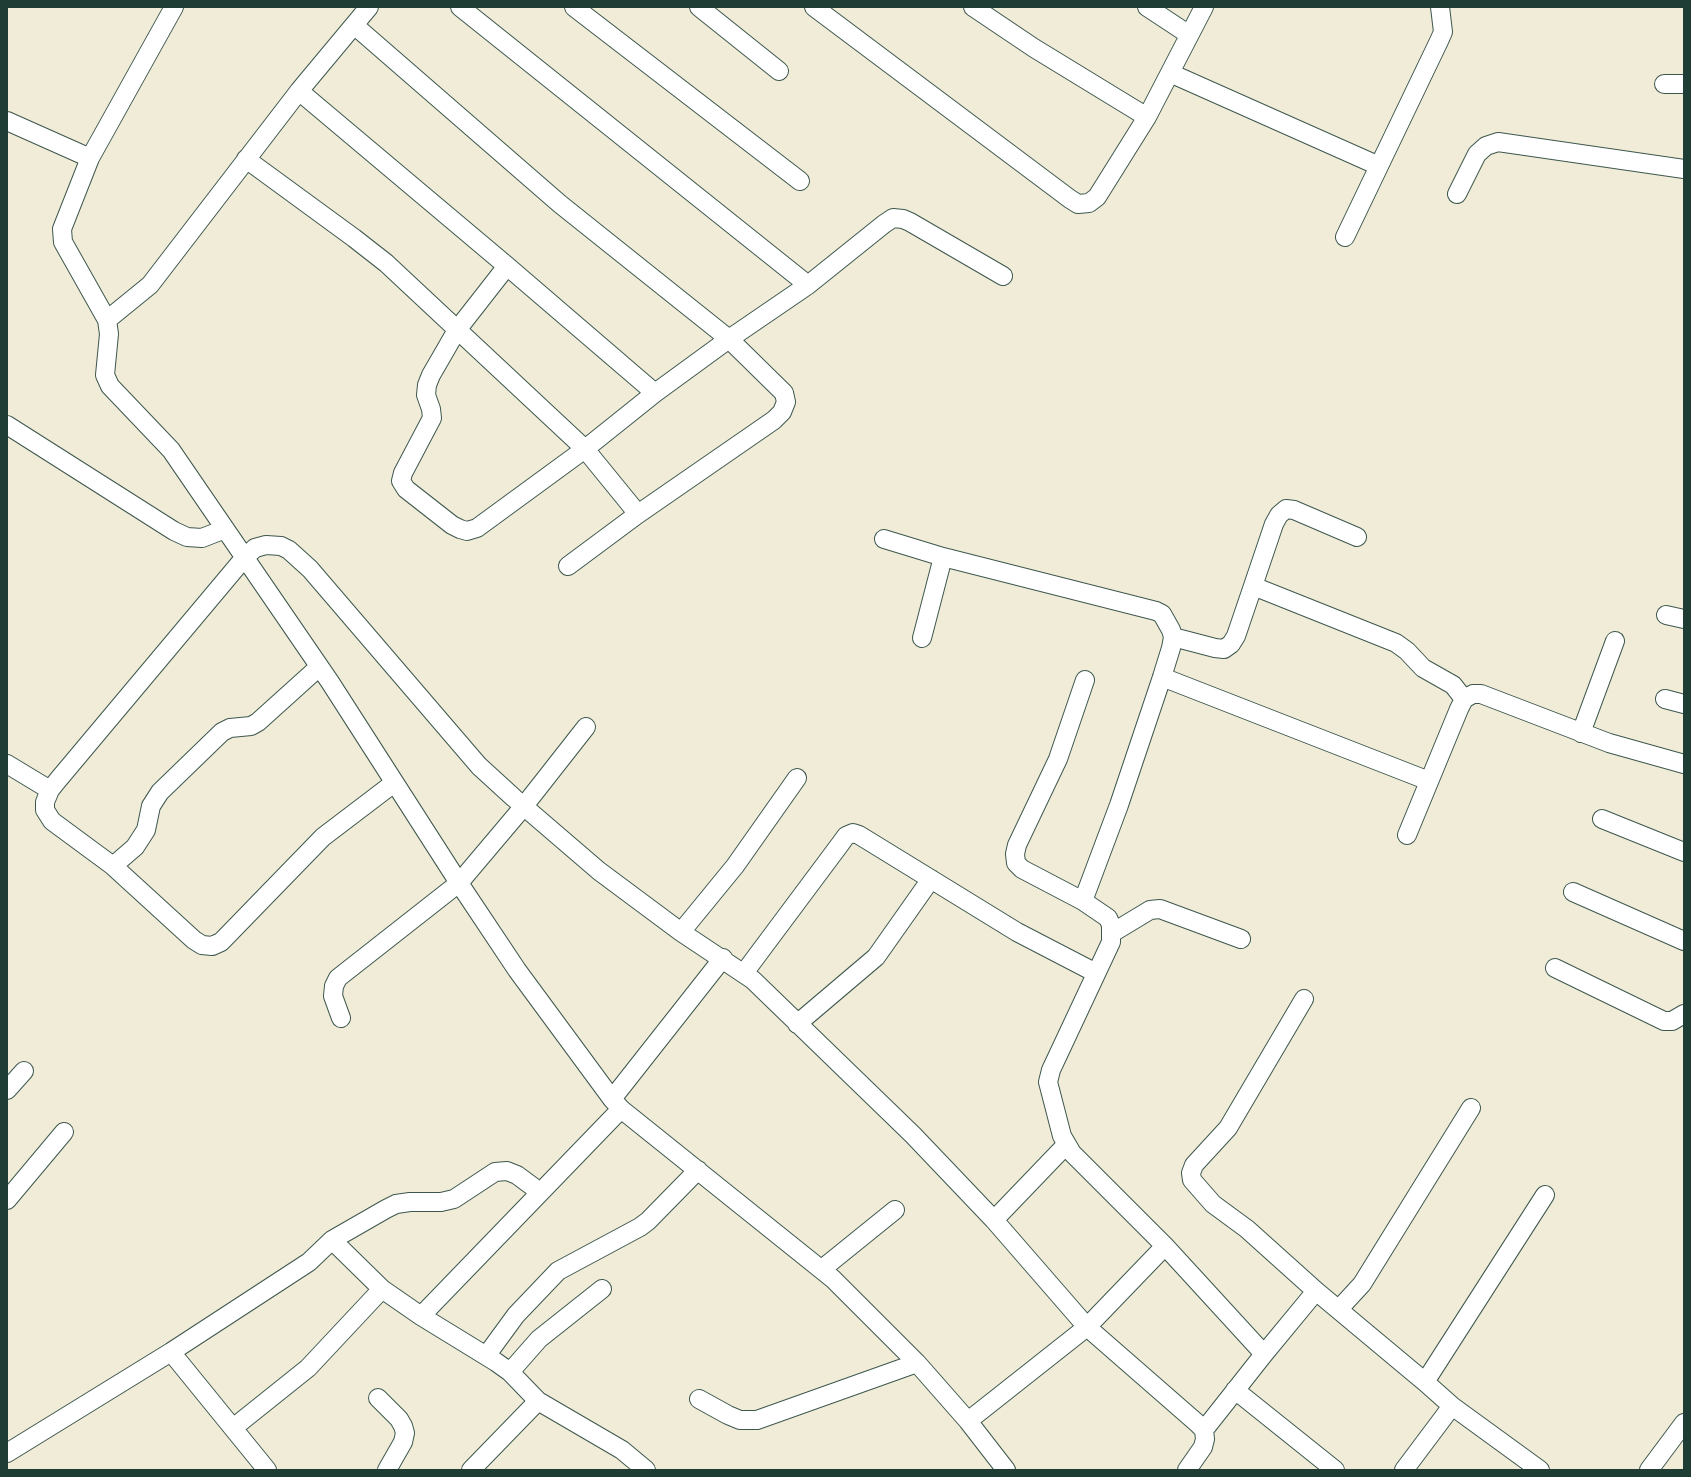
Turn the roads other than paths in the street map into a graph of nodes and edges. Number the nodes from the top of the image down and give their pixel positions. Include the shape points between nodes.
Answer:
1 (174, 7) edge
2 (369, 7) edge
3 (460, 7) edge
4 (574, 7) edge
5 (699, 7) edge
6 (814, 7) edge
7 (973, 7) edge
8 (1147, 7) edge
9 (1204, 7) edge
10 (1440, 7) edge
11 (354, 25) junction
12 (1188, 34) junction
13 (778, 71) dead end
14 (1170, 74) junction
15 (1664, 84) dead end
16 (1684, 84) edge
17 (298, 91) junction
18 (1147, 117) junction
19 (7, 121) edge
20 (90, 158) junction
21 (246, 159) junction
22 (1379, 166) junction
23 (1684, 169) edge
24 (800, 181) dead end
25 (1457, 194) dead end
26 (1345, 237) dead end
27 (507, 266) junction
28 (1003, 276) dead end
29 (808, 285) junction
30 (107, 320) junction
31 (457, 330) junction
32 (729, 339) junction
33 (655, 393) junction
34 (7, 426) edge
35 (585, 449) junction
36 (638, 514) junction
37 (225, 529) junction
38 (1357, 537) dead end
39 (884, 540) dead end
40 (245, 557) junction
41 (944, 558) junction
42 (568, 566) dead end
43 (1254, 586) junction
44 (1666, 615) dead end
45 (1684, 619) edge
46 (1173, 637) junction
47 (922, 638) dead end
48 (1615, 641) dead end
49 (319, 667) junction
50 (1162, 677) junction
51 (1085, 680) dead end
52 (1464, 699) junction
53 (1665, 699) dead end
54 (1684, 704) edge
55 (586, 727) dead end
56 (1581, 733) junction
57 (7, 764) edge
58 (1684, 764) edge
59 (797, 778) dead end
60 (1429, 781) junction
61 (394, 783) junction
62 (50, 790) junction
63 (524, 806) junction
64 (1602, 819) dead end
65 (1408, 835) dead end
66 (1684, 852) edge
67 (113, 866) junction
68 (931, 880) junction
69 (459, 883) junction
70 (1573, 892) dead end
71 (1083, 901) junction
72 (681, 932) junction
73 (1112, 933) junction
74 (1240, 939) dead end
75 (1684, 941) edge
76 (723, 958) junction
77 (1555, 968) dead end
78 (744, 973) junction
79 (1096, 973) junction
80 (1304, 999) dead end
81 (1684, 1014) edge
82 (341, 1018) dead end
83 (797, 1024) junction
84 (24, 1071) dead end
85 (7, 1090) edge
86 (616, 1104) junction
87 (1471, 1108) dead end
88 (64, 1132) dead end
89 (1066, 1145) junction
90 (698, 1170) junction
91 (540, 1192) junction
92 (1545, 1195) dead end
93 (7, 1200) edge
94 (895, 1210) dead end
95 (994, 1220) junction
96 (332, 1240) junction
97 (1165, 1246) junction
98 (822, 1269) junction
99 (382, 1289) junction
100 (602, 1289) dead end
101 (1316, 1291) junction
102 (1339, 1309) junction
103 (421, 1316) junction
104 (1087, 1327) junction
105 (171, 1352) junction
106 (1264, 1354) junction
107 (486, 1356) junction
108 (917, 1364) junction
109 (510, 1372) junction
110 (1425, 1382) junction
111 (1235, 1390) junction
112 (378, 1398) dead end
113 (698, 1398) dead end
114 (538, 1401) junction
115 (1452, 1406) junction
116 (968, 1421) junction
117 (1684, 1423) edge
118 (233, 1428) junction
119 (1204, 1430) junction
120 (7, 1453) edge
121 (267, 1470) edge
122 (387, 1470) edge
123 (472, 1470) edge
124 (646, 1470) edge
125 (1006, 1470) edge
126 (1187, 1470) edge
127 (1335, 1470) edge
128 (1404, 1470) edge
129 (1540, 1470) edge
130 (1649, 1470) edge

1 - 20 street
2 - 11 street
3 - 29 street
4 - 24 street
5 - 13 street
6 - 18 street via 1078,204 1089,203 1097,197
7 - 18 street via 1034,48
8 - 12 street
9 - 12 street
10 - 22 street via 1442,32
11 - 17 street
11 - 32 street via 560,204
12 - 14 street
14 - 18 street
14 - 22 street
15 - 16 street
17 - 21 street
17 - 27 street
19 - 20 street
20 - 30 street via 62,229 63,242
21 - 30 street via 150,285
21 - 31 street via 374,254
22 - 26 street
23 - 25 street via 1498,142 1486,146 1477,154
27 - 31 street
27 - 33 street
28 - 29 street via 910,222 893,218
29 - 32 street
30 - 37 street via 109,334 106,375 110,386 170,450
31 - 35 street
31 - 35 street via 427,385 426,395 432,418 402,473 401,481 406,488 452,525 468,531 478,528
32 - 33 street
32 - 36 street via 784,393 786,402 782,412
33 - 35 street
34 - 37 street via 174,532 187,538 202,538
35 - 36 street
36 - 42 street
37 - 40 street
38 - 43 street via 1294,510 1286,509 1274,524
39 - 41 street
40 - 49 street
40 - 62 street
40 - 63 street via 255,548 266,545 281,546 289,550 310,569 470,757
41 - 46 street via 1156,611 1162,614
41 - 47 street
43 - 46 street via 1236,636 1224,649
43 - 52 street via 1396,643 1423,668 1453,685
44 - 45 street
46 - 50 street
48 - 56 street
49 - 61 street
49 - 67 street via 258,722 222,732 160,792 151,806 142,837 135,847
50 - 60 street
50 - 71 street via 1119,805
51 - 71 street via 1051,775 1014,854 1016,863 1022,869
52 - 56 street via 1473,694 1481,694
52 - 60 street
53 - 54 street
55 - 63 street
56 - 58 street
57 - 62 street
59 - 72 street via 735,866
60 - 65 street
61 - 67 street via 323,837 221,942 212,946 202,945 194,940
61 - 69 street
62 - 67 street via 45,810 52,821
63 - 69 street
63 - 72 street via 599,871
64 - 66 street
68 - 78 street via 859,835 853,833 846,836
68 - 79 street via 1017,932
68 - 83 street via 876,957
69 - 82 street via 338,978 333,996
69 - 86 street via 517,970
70 - 75 street
71 - 73 street via 1108,918 1112,925
72 - 76 street
73 - 74 street via 1150,910 1160,909
73 - 79 street via 1111,942
76 - 78 street
76 - 86 street
77 - 81 street via 1664,1021 1672,1021
78 - 83 street
79 - 89 street via 1051,1070 1048,1082
80 - 101 street via 1228,1128 1194,1165 1191,1173 1192,1180 1213,1204 1247,1229
83 - 95 street via 913,1135
84 - 85 street
86 - 90 street
86 - 91 street
87 - 102 street via 1362,1284
88 - 93 street
89 - 95 street
89 - 97 street
90 - 98 street
90 - 107 street via 640,1227 558,1271 516,1315
91 - 96 street via 506,1171 495,1172 454,1199 396,1204
91 - 103 street
92 - 110 street
94 - 98 street
95 - 104 street
96 - 99 street
96 - 105 street via 309,1262
97 - 104 street
97 - 106 street
98 - 108 street
99 - 103 street
99 - 118 street via 308,1368
100 - 109 street via 540,1339
101 - 102 street
101 - 106 street
102 - 110 street
103 - 107 street
104 - 116 street
104 - 119 street
105 - 118 street
105 - 120 street
106 - 111 street
107 - 109 street
108 - 113 street via 757,1420 740,1420
108 - 116 street
109 - 114 street
110 - 115 street
111 - 119 street
111 - 127 street
112 - 122 street via 399,1419 405,1432 403,1442
114 - 123 street
114 - 124 street via 622,1450
115 - 128 street
115 - 129 street
116 - 125 street
117 - 130 street
118 - 121 street
119 - 126 street via 1203,1447

